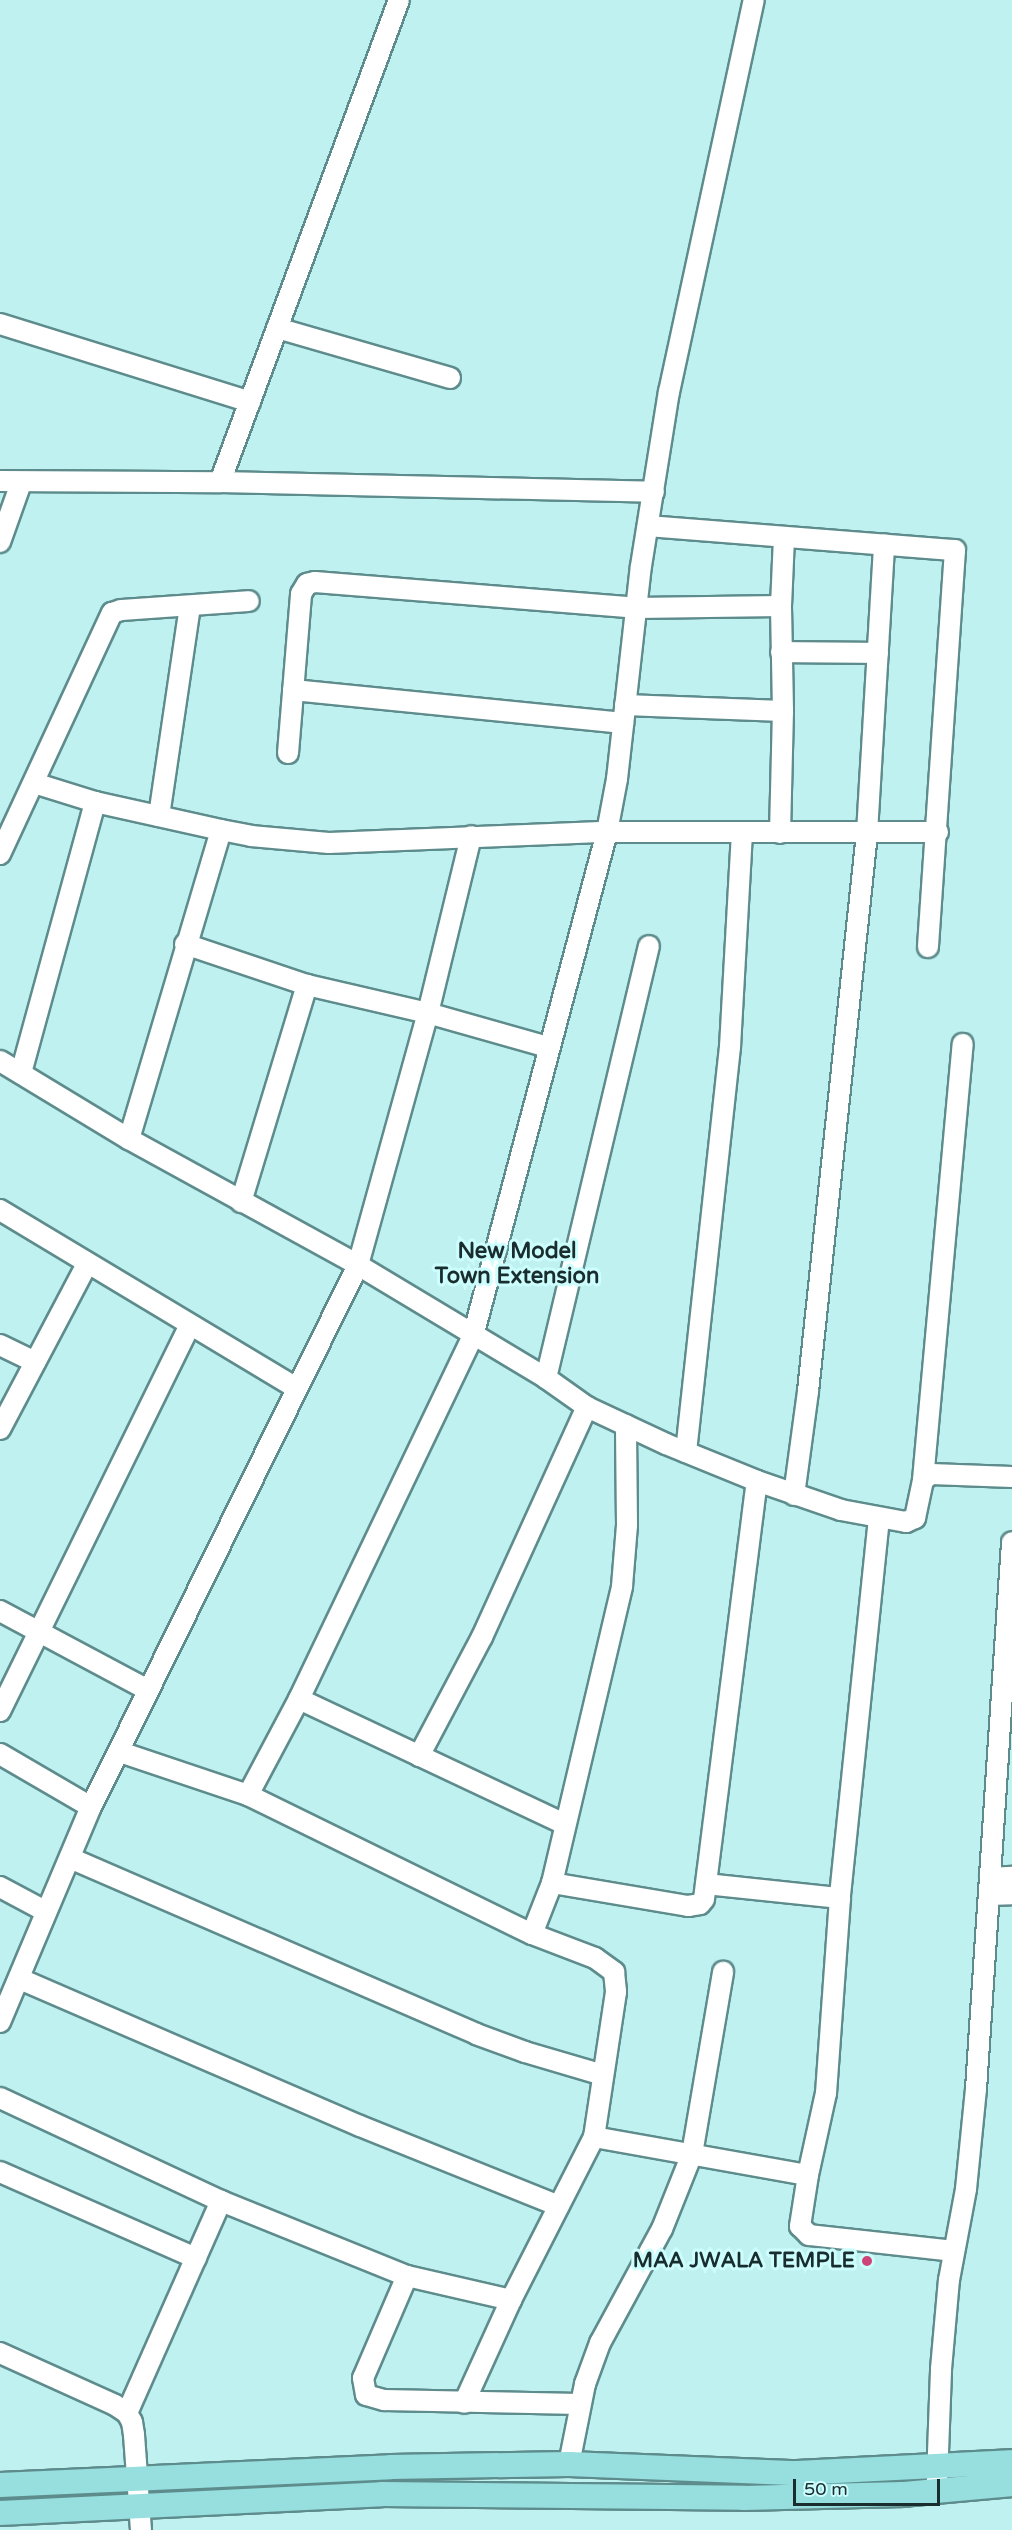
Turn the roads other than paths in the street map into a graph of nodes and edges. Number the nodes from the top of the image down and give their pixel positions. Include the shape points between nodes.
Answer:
1 (399, 0) edge
2 (754, 0) edge
3 (0, 324) edge
4 (277, 328) junction
5 (450, 378) dead end
6 (249, 402) junction
7 (0, 481) edge
8 (220, 482) junction
9 (21, 483) junction
10 (654, 492) junction
11 (648, 526) junction
12 (784, 537) junction
13 (0, 542) edge
14 (884, 544) junction
15 (249, 602) dead end
16 (781, 606) junction
17 (190, 607) junction
18 (636, 608) junction
19 (781, 652) junction
20 (878, 653) junction
21 (293, 690) junction
22 (783, 711) junction
23 (624, 714) junction
24 (288, 753) dead end
25 (34, 783) junction
26 (95, 802) junction
27 (159, 816) junction
28 (221, 830) junction
29 (607, 831) junction
30 (742, 832) junction
31 (938, 832) junction
32 (780, 833) junction
33 (867, 833) junction
34 (471, 836) junction
35 (0, 854) edge
36 (185, 944) junction
37 (649, 946) dead end
38 (928, 947) dead end
39 (307, 985) junction
40 (428, 1014) junction
41 (963, 1044) dead end
42 (548, 1047) junction
43 (0, 1061) edge
44 (21, 1073) junction
45 (129, 1139) junction
46 (241, 1202) junction
47 (0, 1210) edge
48 (87, 1264) junction
49 (358, 1265) junction
50 (190, 1326) junction
51 (473, 1336) junction
52 (0, 1345) edge
53 (35, 1362) junction
54 (546, 1378) junction
55 (296, 1388) junction
56 (587, 1407) junction
57 (626, 1425) junction
58 (0, 1429) edge
59 (686, 1452) junction
60 (1012, 1477) edge
61 (923, 1480) junction
62 (757, 1481) junction
63 (794, 1495) junction
64 (879, 1518) junction
65 (1012, 1542) edge
66 (1012, 1560) edge
67 (0, 1611) edge
68 (40, 1631) junction
69 (148, 1690) junction
70 (299, 1699) junction
71 (0, 1711) edge
72 (120, 1752) junction
73 (0, 1754) edge
74 (419, 1756) junction
75 (248, 1795) junction
76 (91, 1807) junction
77 (565, 1824) junction
78 (70, 1858) junction
79 (1012, 1877) edge
80 (552, 1883) junction
81 (706, 1884) junction
82 (990, 1886) junction
83 (0, 1887) edge
84 (1012, 1894) edge
85 (840, 1898) junction
86 (45, 1911) junction
87 (532, 1934) junction
88 (723, 1972) dead end
89 (20, 1979) junction
90 (0, 2022) edge
91 (603, 2075) junction
92 (0, 2098) edge
93 (594, 2137) junction
94 (692, 2154) junction
95 (0, 2172) edge
96 (808, 2175) junction
97 (221, 2201) junction
98 (559, 2206) junction
99 (953, 2251) junction
100 (196, 2258) junction
101 (407, 2276) junction
102 (511, 2300) junction
103 (0, 2353) edge
104 (464, 2403) junction
105 (580, 2404) junction
106 (127, 2414) junction
107 (1012, 2462) edge
108 (568, 2464) junction
109 (136, 2479) junction
110 (937, 2480) junction
111 (1012, 2484) edge
112 (0, 2485) edge
113 (139, 2505) junction
114 (0, 2513) edge
115 (141, 2530) edge

1 - 4 street
2 - 10 street via 675,365
3 - 6 street
4 - 5 street
4 - 6 street
6 - 8 street
7 - 9 street
8 - 9 street
8 - 10 street
9 - 13 street
10 - 11 street
11 - 12 street
11 - 18 street
12 - 14 street
12 - 16 street
14 - 20 street
14 - 31 street via 955,550
15 - 17 street
16 - 18 street
16 - 19 street
17 - 25 street via 112,613
17 - 27 street
18 - 21 street via 315,582 308,584 301,594
18 - 23 street
19 - 20 street
19 - 22 street
20 - 33 street
21 - 23 street
21 - 24 street
22 - 23 street
22 - 32 street
23 - 29 street
25 - 26 street
25 - 35 street
26 - 27 street
26 - 44 street
27 - 28 street
28 - 34 street via 329,843
28 - 36 street
29 - 30 street
29 - 34 street
29 - 42 street
30 - 32 street
30 - 59 street via 730,1047
31 - 33 street
31 - 38 street
32 - 33 street
33 - 63 street
34 - 40 street
36 - 39 street
36 - 45 street
37 - 54 street
39 - 40 street
39 - 46 street
40 - 42 street
40 - 49 street
41 - 61 street
42 - 51 street
43 - 44 street
44 - 45 street
45 - 46 street
46 - 49 street
47 - 48 street
48 - 50 street
48 - 53 street
49 - 51 street
49 - 55 street
50 - 55 street
50 - 68 street
51 - 54 street
51 - 70 street
52 - 53 street
53 - 58 street
54 - 56 street
55 - 69 street
56 - 57 street
56 - 74 street via 482,1637
57 - 59 street
57 - 77 street via 627,1525 622,1586
59 - 62 street
60 - 61 street via 931,1474
61 - 64 street via 917,1514 912,1521
62 - 63 street
62 - 81 street
63 - 64 street
64 - 85 street
65 - 66 street
66 - 82 street
67 - 68 street
68 - 69 street
68 - 71 street
69 - 72 street
70 - 74 street
70 - 75 street
72 - 75 street
72 - 76 street
73 - 76 street
74 - 77 street
75 - 87 street
76 - 78 street
77 - 80 street
78 - 86 street
78 - 91 street via 476,2034
79 - 82 street
80 - 81 street via 688,1906 700,1904
80 - 87 street
81 - 85 street
82 - 84 street
82 - 99 street via 966,2189
83 - 86 street
85 - 96 street via 826,2093
86 - 89 street
87 - 91 street via 594,1958 614,1972 616,1992
88 - 94 street
89 - 90 street
89 - 98 street via 360,2126
91 - 93 street
92 - 97 street
93 - 94 street
93 - 98 street
94 - 96 street
94 - 105 street via 662,2229 600,2343
95 - 100 street
96 - 99 street via 800,2223 806,2233
97 - 100 street
97 - 101 street
98 - 102 street
99 - 110 street via 941,2369
100 - 106 street
101 - 102 street
101 - 104 street via 363,2378 366,2395 384,2400
102 - 104 street
103 - 106 street
104 - 105 street
105 - 108 street
106 - 109 street via 134,2435
107 - 110 main road
108 - 109 main road via 391,2467
108 - 110 main road
109 - 112 main road
109 - 113 street
110 - 111 main road
110 - 113 main road via 867,2496 382,2494
113 - 114 main road
113 - 115 street

